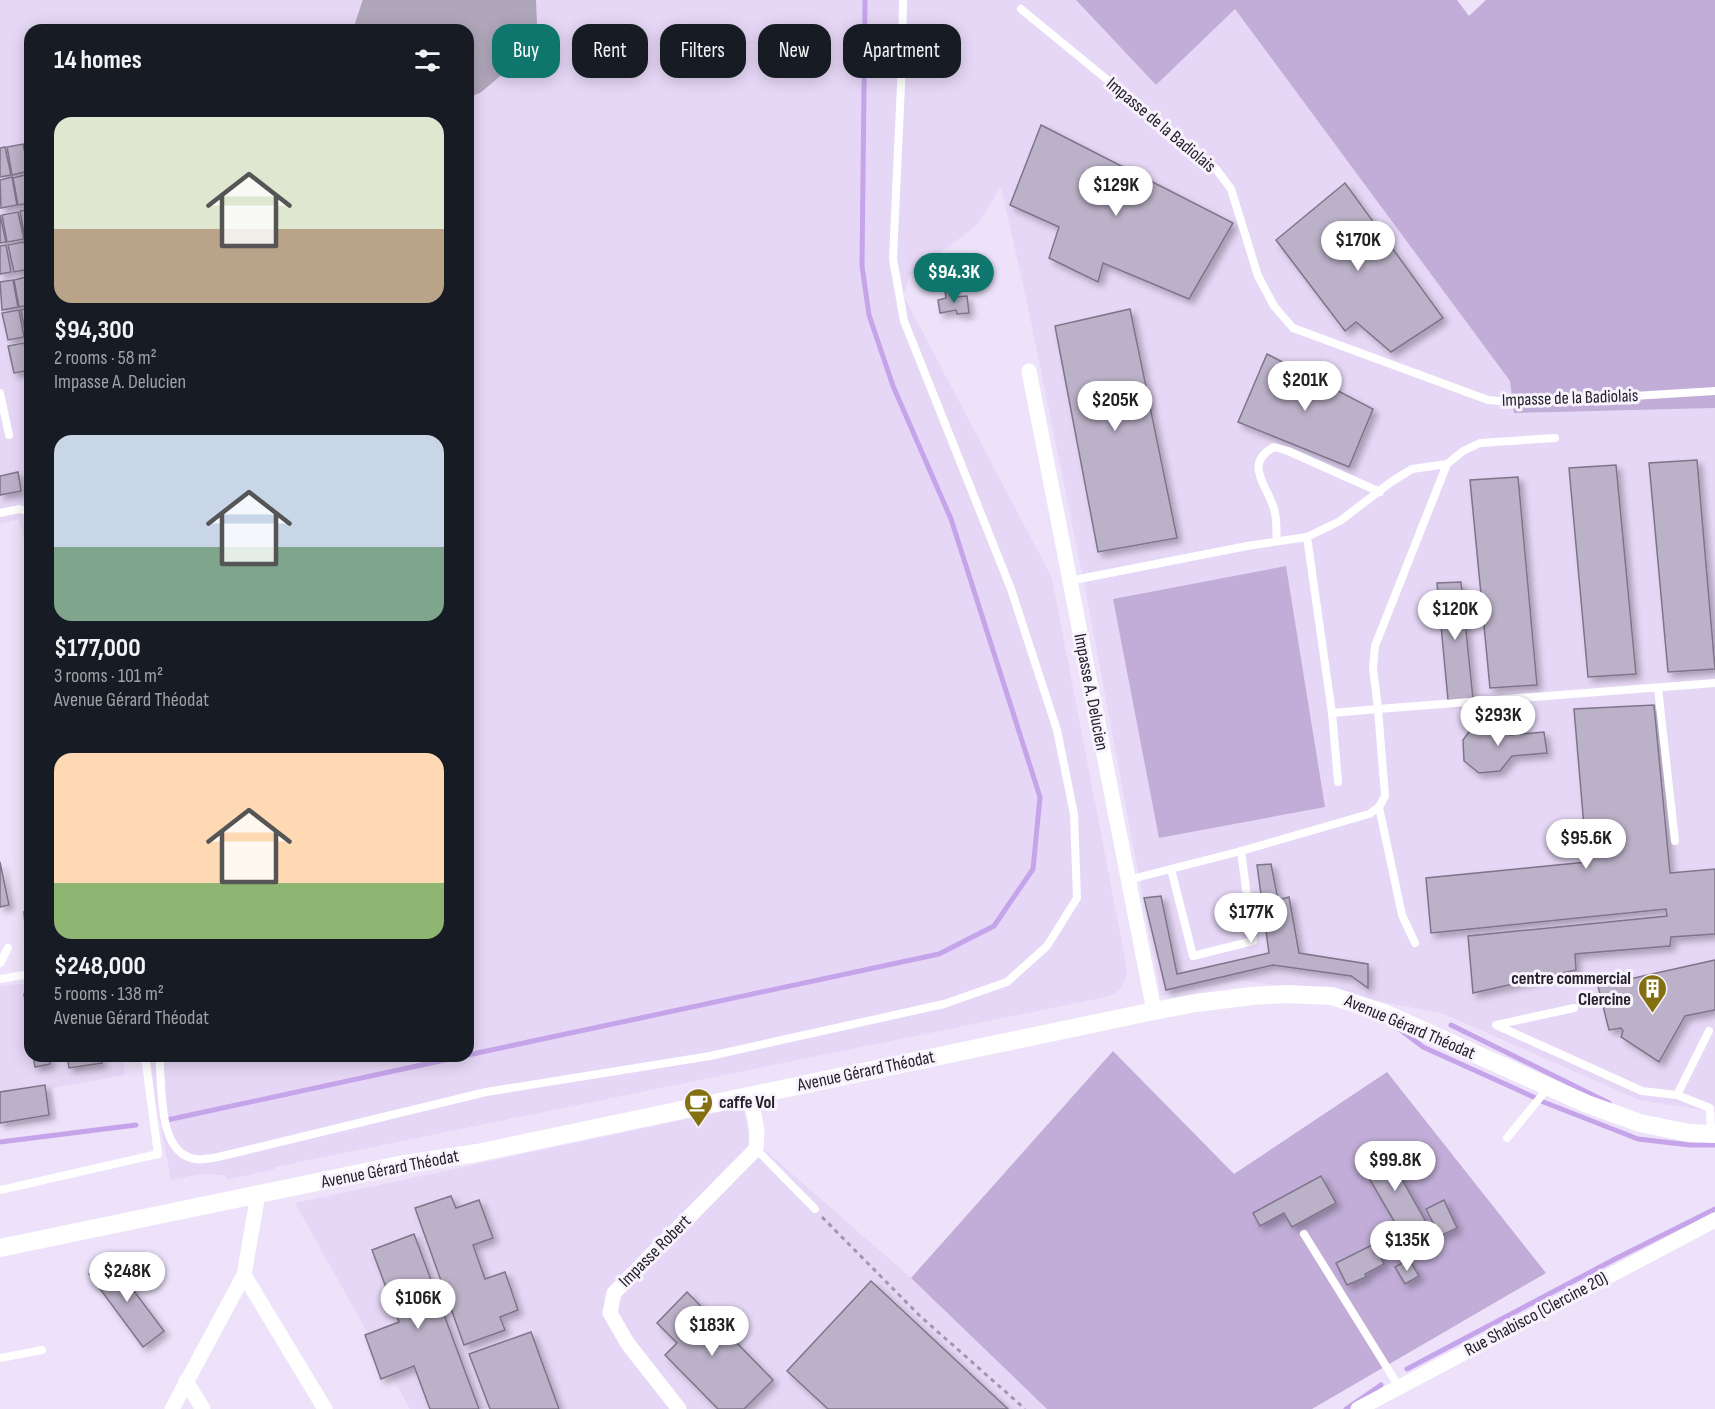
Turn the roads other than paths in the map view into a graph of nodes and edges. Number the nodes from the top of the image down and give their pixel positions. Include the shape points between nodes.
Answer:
1 (903, 0) edge
2 (1021, 9) dead end
3 (1029, 371) dead end
4 (1715, 391) edge
5 (0, 393) edge
6 (9, 435) dead end
7 (1555, 438) dead end
8 (1447, 464) junction
9 (1380, 492) junction
10 (24, 510) edge
11 (0, 513) edge
12 (1307, 537) junction
13 (1277, 542) junction
14 (1069, 581) junction
15 (1715, 683) edge
16 (1658, 687) junction
17 (1378, 709) junction
18 (1332, 713) junction
19 (1338, 782) dead end
20 (1379, 807) junction
21 (1675, 841) dead end
22 (1241, 851) junction
23 (1172, 869) junction
24 (1128, 880) junction
25 (1415, 943) dead end
26 (8, 948) dead end
27 (0, 963) edge
28 (24, 976) edge
29 (0, 979) edge
30 (1574, 1008) dead end
31 (1154, 1011) junction
32 (1709, 1031) dead end
33 (146, 1062) edge
34 (160, 1062) edge
35 (1549, 1087) junction
36 (750, 1095) junction
37 (1677, 1095) junction
38 (1713, 1134) edge
39 (1507, 1138) dead end
40 (756, 1149) junction
41 (0, 1190) edge
42 (258, 1194) junction
43 (815, 1209) road end
44 (1715, 1220) edge
45 (1305, 1234) dead end
46 (0, 1248) edge
47 (244, 1275) junction
48 (42, 1350) dead end
49 (0, 1358) edge
50 (186, 1381) junction
51 (1399, 1387) junction
52 (172, 1409) edge
53 (203, 1409) edge
54 (325, 1409) edge
55 (679, 1409) edge
56 (1358, 1409) edge

1 - 34 lane via 893,260 904,321 1011,589 1057,730 1074,814 1077,898 1047,946 1006,982 945,1005 710,1056 486,1092 218,1157 194,1159 177,1150 167,1133
2 - 4 lane, Impasse de la Badiolais via 1216,170 1231,189 1258,276 1274,306 1293,328 1488,400 1521,403
3 - 14 street, Impasse A. Delucien
5 - 6 lane
7 - 8 lane via 1480,442
8 - 9 lane via 1412,469
8 - 17 lane via 1375,646 1372,668
9 - 12 lane via 1340,521
9 - 13 lane via 1274,447 1263,453 1258,472 1275,512
10 - 11 lane
12 - 13 lane
12 - 18 lane
13 - 14 lane
14 - 24 street, Impasse A. Delucien
15 - 16 lane
16 - 17 lane
16 - 21 lane
17 - 18 lane
17 - 20 lane via 1384,796
18 - 19 lane
20 - 22 lane via 1358,818
20 - 25 lane via 1402,915
22 - 23 lane
22 - 23 lane via 1252,941 1243,944 1193,956
23 - 24 lane
24 - 31 street, Impasse A. Delucien
26 - 27 lane
28 - 29 lane
30 - 37 lane via 1496,1025 1642,1091
31 - 35 street, Avenue Gérard Théodat via 1252,996 1332,996 1384,1013
31 - 36 street, Avenue Gérard Théodat
32 - 37 lane
33 - 41 lane via 158,1154
35 - 38 street, Avenue Gérard Théodat via 1640,1124
35 - 39 lane
36 - 40 street via 757,1130
36 - 42 street, Avenue Gérard Théodat via 477,1153
37 - 38 lane via 1710,1108
40 - 43 lane
40 - 55 street, Impasse Robert via 614,1293 610,1313 628,1344
42 - 46 street, Avenue Gérard Théodat
42 - 47 street
44 - 51 street, Rue Shabisco (Clercine 20)
45 - 51 lane
47 - 50 street
47 - 54 street
48 - 49 lane
50 - 52 street
50 - 53 street
51 - 56 street, Rue Shabisco (Clercine 20)

